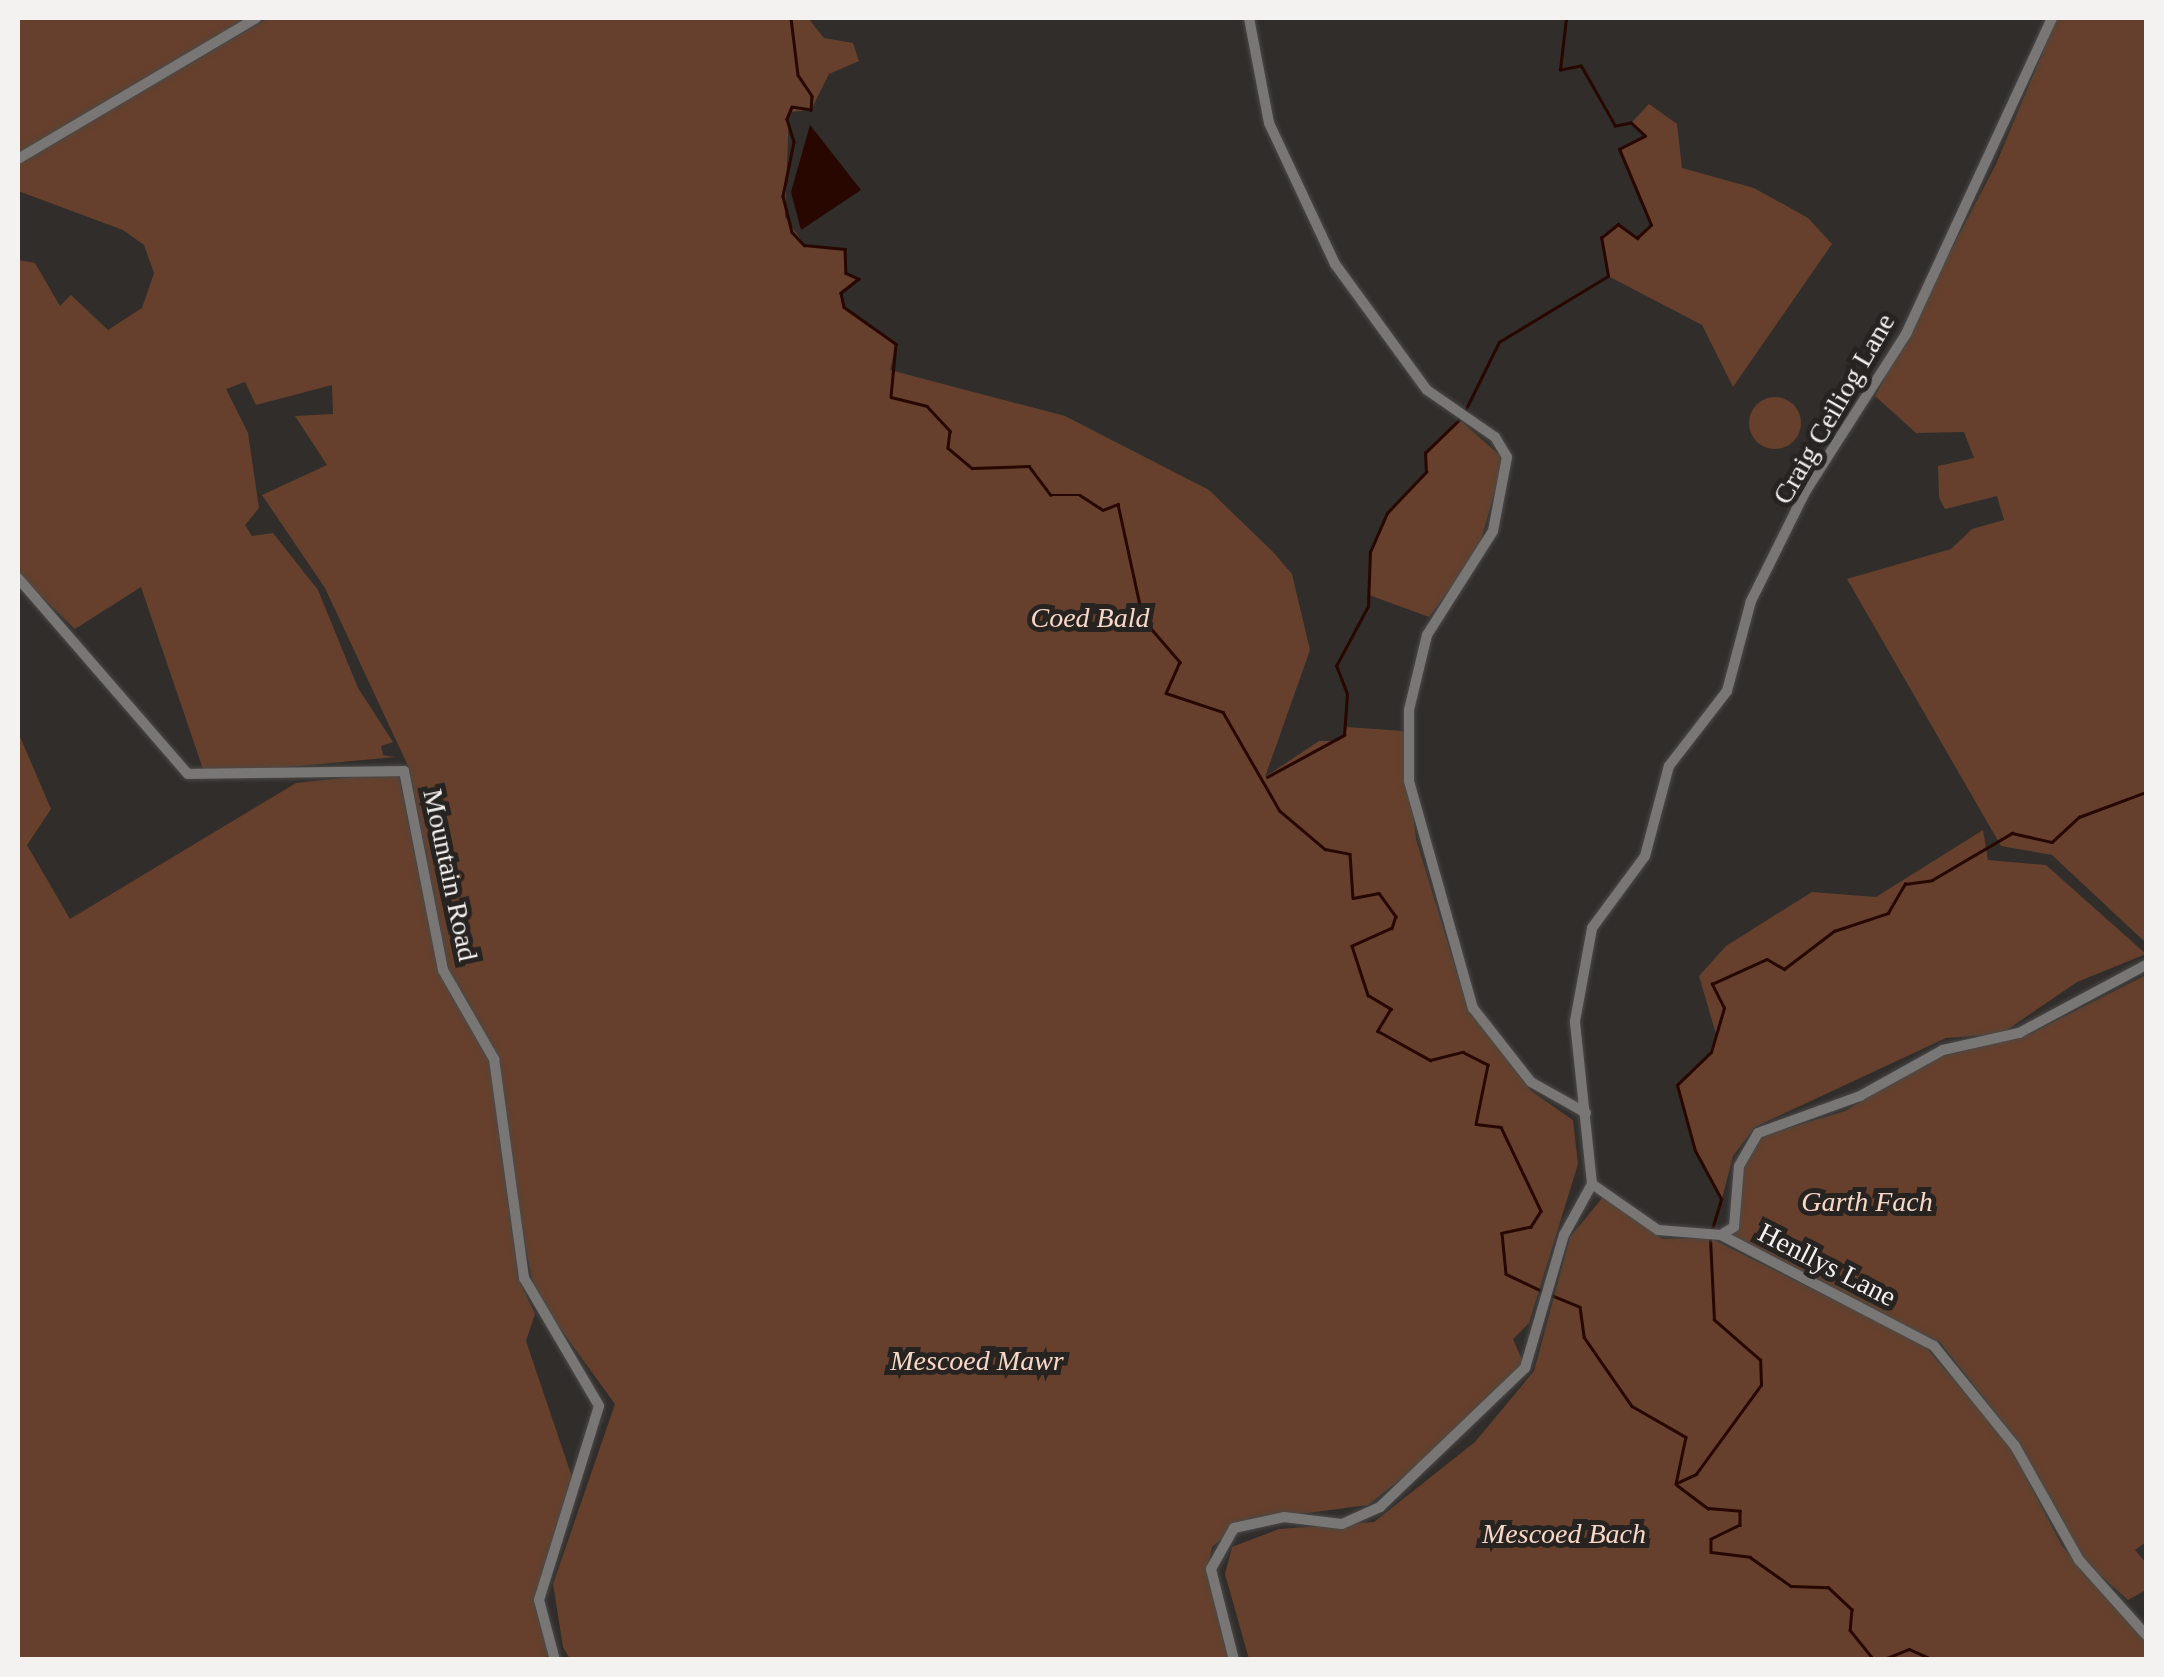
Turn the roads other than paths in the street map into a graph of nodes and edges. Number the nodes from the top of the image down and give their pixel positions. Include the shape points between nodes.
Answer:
1 (256, 18) edge
2 (1249, 18) edge
3 (2052, 18) edge
4 (18, 160) edge
5 (18, 578) edge
6 (2146, 965) edge
7 (1586, 1113) junction
8 (1592, 1184) junction
9 (1721, 1235) junction
10 (2146, 1635) edge
11 (556, 1660) edge
12 (1234, 1660) edge

1 - 4 street
2 - 7 street via 1268,123 1318,233 1359,302 1449,407 1502,446 1508,476 1488,542 1427,635 1409,710 1410,781 1474,1008 1531,1082
3 - 7 street, Craig Ceiliog Lane via 1906,334 1805,492 1751,601 1727,690 1669,766 1645,856 1592,928 1576,993
5 - 11 street, Mountain Road via 188,774 404,772 443,970 494,1059 524,1278 599,1406 539,1600
6 - 9 street via 2019,1033 1943,1050 1860,1096 1758,1133 1738,1166 1734,1227
7 - 8 street, Craig Ceiliog Lane
8 - 9 street, Henllys Lane via 1658,1230
8 - 12 street via 1515,1380 1380,1506 1342,1524 1257,1520 1217,1546 1213,1582
9 - 10 street, Henllys Lane via 1934,1346 2015,1446 2079,1560

